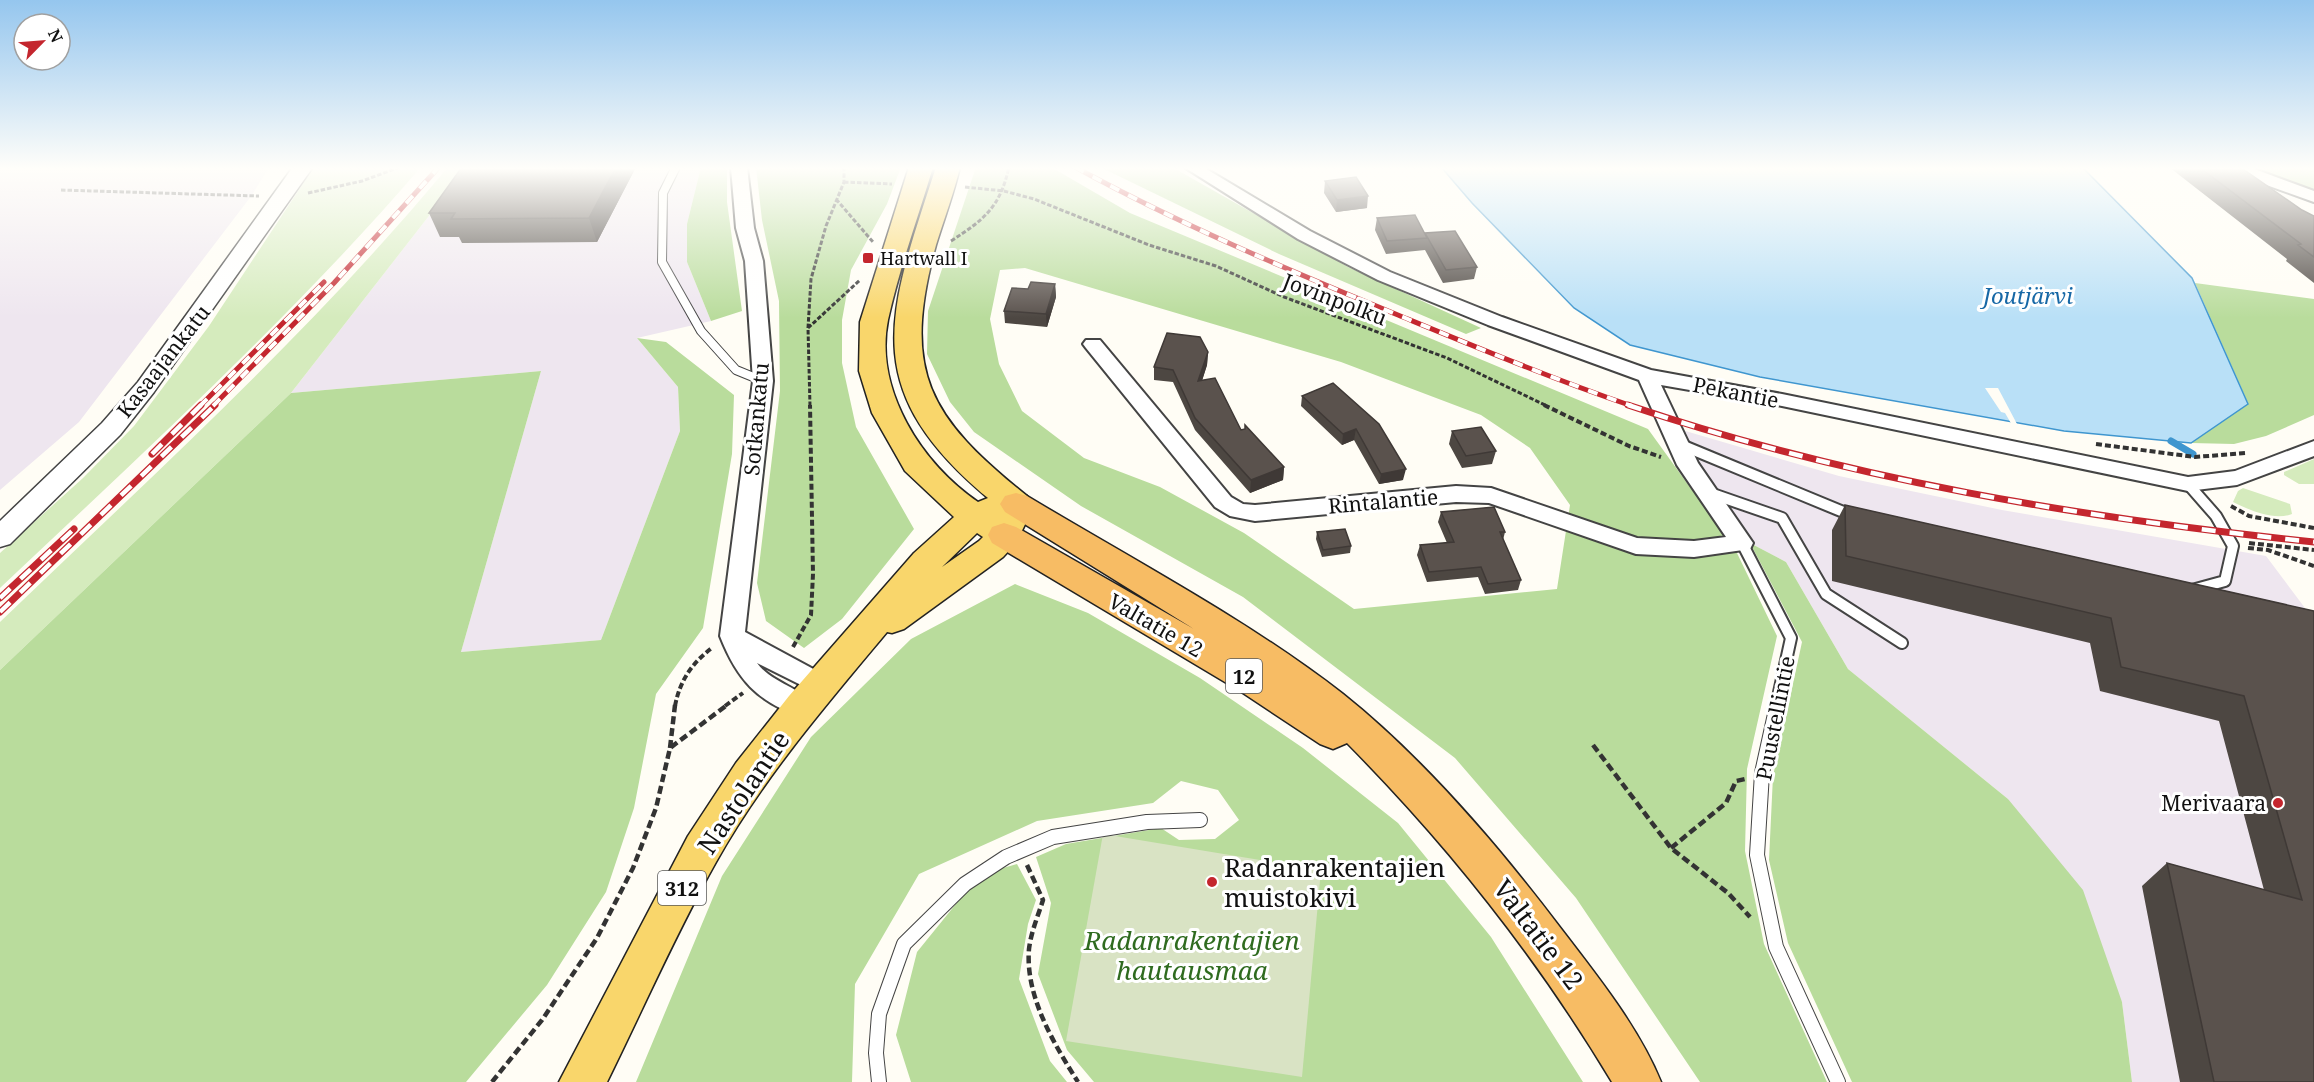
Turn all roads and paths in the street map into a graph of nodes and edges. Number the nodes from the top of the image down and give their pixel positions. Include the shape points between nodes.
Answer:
1 (260, 217) edge
2 (663, 217) edge
3 (744, 217) edge
4 (852, 217) edge
5 (906, 217) edge
6 (940, 217) edge
7 (987, 217) edge
8 (1081, 217) edge
9 (1275, 217) edge
10 (873, 241) dead end
11 (951, 241) dead end
12 (863, 276) dead end
13 (808, 328) dead end
14 (1093, 344) dead end
15 (1647, 376) junction
16 (763, 381) junction
17 (1676, 443) junction
18 (2093, 444) dead end
19 (2314, 448) edge
20 (2254, 452) dead end
21 (1688, 465) junction
22 (2188, 484) junction
23 (1707, 492) junction
24 (2229, 505) dead end
25 (999, 519) junction
26 (1868, 522) edge
27 (2314, 528) edge
28 (0, 537) edge
29 (1742, 543) junction
30 (2232, 543) junction
31 (2314, 550) edge
32 (2314, 566) edge
33 (2183, 592) edge
34 (732, 636) junction
35 (1902, 643) dead end
36 (811, 696) junction
37 (1593, 745) dead end
38 (670, 748) dead end
39 (1762, 773) junction
40 (1425, 797) junction
41 (1200, 820) dead end
42 (1671, 848) junction
43 (1019, 851) junction
44 (1776, 947) junction
45 (582, 1082) edge
46 (879, 1082) edge
47 (1078, 1082) edge
48 (1638, 1082) edge
49 (1839, 1082) edge

1 - 28 street, Kasaajankatu via 189,330 111,429
2 - 16 lane via 662,262 700,331 736,370
3 - 16 street, Sotkankatu via 755,271
4 - 10 path
5 - 25 main road via 874,322 873,371 886,413 916,464 936,485
6 - 25 main road via 911,297 905,330 906,354 922,405 963,459
7 - 11 path
8 - 21 path, Jovinpolku via 1216,266 1284,297 1447,358 1629,446
9 - 15 street, Pekantie via 1384,276
12 - 13 path
14 - 29 street, Rintalantie via 1223,502 1238,511 1255,513 1456,494 1491,496 1636,546 1694,549
15 - 17 street, Puustellintie
15 - 22 street, Pekantie
16 - 34 street, Sotkankatu
17 - 21 street, Puustellintie
17 - 26 lane
18 - 20 path via 2195,458
19 - 22 street, Pekantie via 2272,466 2211,484
21 - 23 street, Puustellintie
22 - 30 lane via 2216,516
23 - 29 street, Puustellintie
23 - 35 lane via 1782,518 1826,594
24 - 27 path via 2249,516
25 - 36 main road, Nastolantie / 312 via 967,568 858,644
25 - 40 highway, Valtatie 12 / 12 via 1253,681
25 - 40 highway, Valtatie 12 / 12 via 1078,543 1239,639 1321,698
29 - 39 lane, Puustellintie via 1791,638
30 - 31 path
30 - 32 path
30 - 33 lane via 2225,581
34 - 36 street, Sotkankatu via 741,662 756,682
34 - 38 path via 706,651 683,677 673,703
36 - 45 main road, Nastolantie / 312 via 750,775 702,849
37 - 42 path
39 - 42 path via 1736,782 1726,803
39 - 44 lane, Puustellintie via 1757,855
40 - 48 highway, Valtatie 12 / 12 via 1535,926 1593,1007
41 - 43 lane via 1093,830 1053,837
42 - 44 path via 1728,893
43 - 46 lane via 965,884 904,944 879,1014
43 - 47 path via 1043,900 1028,954 1032,982 1059,1053
44 - 49 lane, Puustellintie

